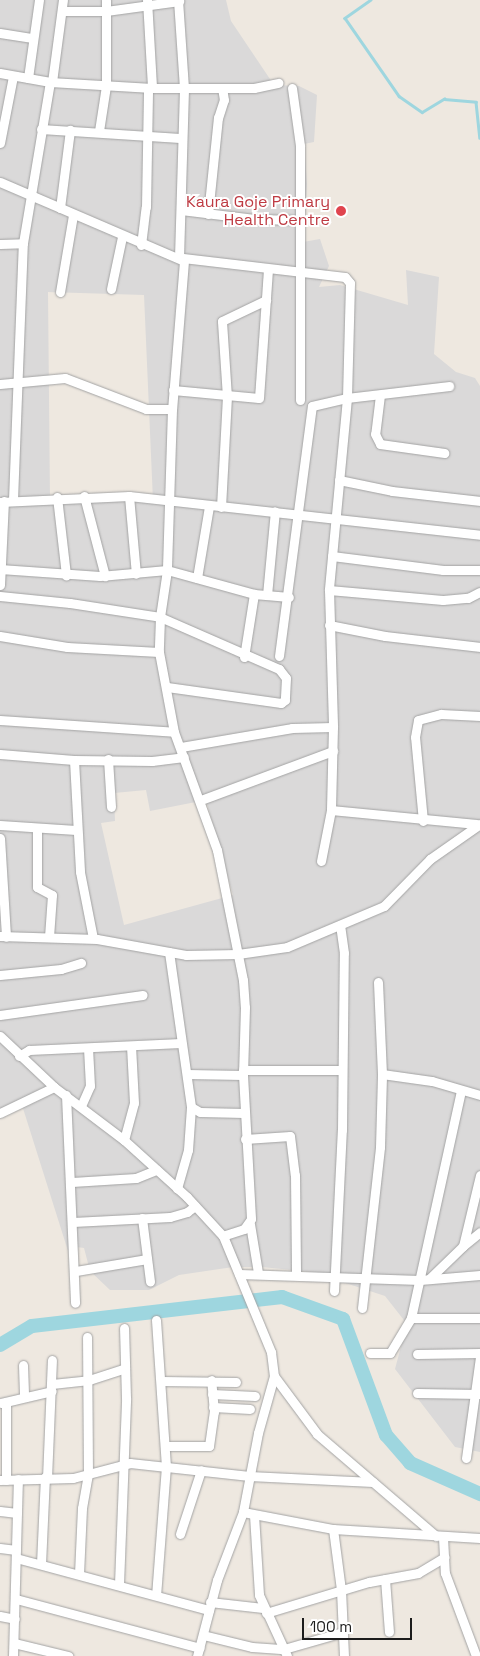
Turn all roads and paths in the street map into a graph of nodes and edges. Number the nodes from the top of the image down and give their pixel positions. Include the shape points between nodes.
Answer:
1 (38, 0) edge
2 (63, 0) edge
3 (106, 0) edge
4 (179, 1) edge
5 (147, 3) edge
6 (62, 11) junction
7 (106, 11) junction
8 (0, 33) edge
9 (33, 38) junction
10 (0, 73) edge
11 (13, 76) junction
12 (28, 78) junction
13 (51, 82) junction
14 (278, 83) dead end
15 (106, 86) junction
16 (150, 88) junction
17 (222, 88) junction
18 (292, 88) dead end
19 (184, 89) junction
20 (41, 129) junction
21 (70, 130) junction
22 (99, 131) junction
23 (147, 135) junction
24 (180, 138) junction
25 (0, 143) edge
26 (0, 182) edge
27 (29, 193) junction
28 (60, 208) junction
29 (181, 210) junction
30 (208, 214) junction
31 (73, 215) junction
32 (300, 220) junction
33 (122, 236) junction
34 (23, 243) junction
35 (0, 244) edge
36 (141, 245) junction
37 (181, 258) junction
38 (268, 269) junction
39 (299, 272) junction
40 (110, 290) dead end
41 (60, 292) dead end
42 (266, 300) junction
43 (17, 381) junction
44 (0, 384) edge
45 (449, 386) dead end
46 (173, 390) junction
47 (227, 394) junction
48 (380, 395) junction
49 (347, 398) junction
50 (300, 400) dead end
51 (172, 409) junction
52 (444, 452) dead end
53 (339, 480) junction
54 (84, 496) junction
55 (129, 496) junction
56 (57, 497) junction
57 (170, 499) junction
58 (6, 501) edge
59 (480, 501) edge
60 (209, 506) junction
61 (222, 508) junction
62 (275, 511) junction
63 (299, 512) junction
64 (335, 517) junction
65 (480, 534) edge
66 (332, 556) junction
67 (0, 569) edge
68 (168, 570) junction
69 (480, 570) edge
70 (136, 574) junction
71 (66, 575) junction
72 (105, 576) junction
73 (197, 578) junction
74 (0, 585) edge
75 (329, 590) junction
76 (480, 592) edge
77 (254, 594) junction
78 (267, 595) junction
79 (0, 596) edge
80 (289, 597) junction
81 (160, 617) junction
82 (329, 625) junction
83 (0, 636) edge
84 (480, 647) edge
85 (159, 652) junction
86 (279, 656) dead end
87 (244, 657) junction
88 (167, 687) junction
89 (480, 716) edge
90 (0, 720) edge
91 (333, 727) junction
92 (174, 732) junction
93 (181, 747) junction
94 (333, 751) junction
95 (0, 754) edge
96 (184, 757) junction
97 (108, 759) junction
98 (74, 760) junction
99 (201, 800) junction
100 (111, 807) dead end
101 (331, 810) junction
102 (423, 821) junction
103 (478, 824) edge
104 (0, 825) edge
105 (37, 828) junction
106 (76, 830) junction
107 (0, 838) edge
108 (321, 861) dead end
109 (340, 925) junction
110 (3, 936) edge
111 (49, 938) junction
112 (93, 938) junction
113 (169, 952) junction
114 (238, 954) junction
115 (81, 963) dead end
116 (0, 975) edge
117 (378, 982) dead end
118 (143, 996) dead end
119 (0, 1015) edge
120 (0, 1036) edge
121 (182, 1043) junction
122 (131, 1046) junction
123 (88, 1048) junction
124 (19, 1056) junction
125 (341, 1070) junction
126 (243, 1073) junction
127 (187, 1074) junction
128 (382, 1074) junction
129 (54, 1087) junction
130 (461, 1090) junction
131 (480, 1094) edge
132 (66, 1095) junction
133 (81, 1106) junction
134 (191, 1107) junction
135 (244, 1112) junction
136 (0, 1113) edge
137 (245, 1139) junction
138 (124, 1140) junction
139 (156, 1170) junction
140 (480, 1175) edge
141 (72, 1182) junction
142 (177, 1188) junction
143 (195, 1206) junction
144 (142, 1218) junction
145 (74, 1222) junction
146 (250, 1224) junction
147 (480, 1232) edge
148 (223, 1236) junction
149 (463, 1246) junction
150 (147, 1259) junction
151 (76, 1271) junction
152 (258, 1273) junction
153 (239, 1274) junction
154 (296, 1275) junction
155 (480, 1275) edge
156 (334, 1278) junction
157 (367, 1278) junction
158 (425, 1279) junction
159 (150, 1281) dead end
160 (334, 1291) dead end
161 (75, 1303) dead end
162 (362, 1308) dead end
163 (411, 1318) junction
164 (480, 1318) edge
165 (156, 1320) dead end
166 (124, 1328) dead end
167 (87, 1337) dead end
168 (370, 1353) dead end
169 (480, 1353) edge
170 (417, 1354) dead end
171 (480, 1357) edge
172 (52, 1360) dead end
173 (23, 1365) dead end
174 (125, 1368) junction
175 (274, 1376) junction
176 (89, 1380) junction
177 (161, 1380) junction
178 (211, 1380) junction
179 (236, 1382) dead end
180 (52, 1387) junction
181 (416, 1393) dead end
182 (212, 1394) junction
183 (477, 1394) edge
184 (255, 1396) dead end
185 (24, 1397) junction
186 (3, 1402) edge
187 (213, 1407) junction
188 (250, 1409) dead end
189 (165, 1446) junction
190 (466, 1458) dead end
191 (124, 1465) junction
192 (166, 1466) junction
193 (201, 1470) junction
194 (88, 1475) junction
195 (249, 1476) junction
196 (46, 1478) junction
197 (18, 1479) junction
198 (3, 1480) edge
199 (373, 1482) junction
200 (0, 1511) edge
201 (243, 1512) junction
202 (17, 1513) junction
203 (254, 1515) junction
204 (334, 1529) junction
205 (180, 1534) dead end
206 (439, 1537) junction
207 (480, 1538) edge
208 (0, 1548) edge
209 (16, 1554) junction
210 (445, 1558) junction
211 (41, 1564) junction
212 (79, 1574) junction
213 (385, 1579) junction
214 (119, 1584) junction
215 (341, 1590) junction
216 (156, 1595) junction
217 (16, 1599) junction
218 (209, 1606) junction
219 (264, 1610) junction
220 (0, 1616) edge
221 (15, 1619) junction
222 (343, 1632) junction
223 (389, 1632) dead end
224 (203, 1635) junction
225 (14, 1643) junction
226 (198, 1652) edge
227 (285, 1652) edge
228 (13, 1656) edge
229 (68, 1656) edge
230 (344, 1656) edge
231 (476, 1656) edge

1 - 9 street
2 - 6 street
3 - 7 street
4 - 5 street
4 - 19 street
5 - 7 street
5 - 16 street
6 - 7 street
6 - 13 street
7 - 15 street
8 - 9 street
9 - 12 street
10 - 11 street
11 - 12 street
11 - 25 street
12 - 13 street
13 - 15 street
13 - 20 street
14 - 17 street
15 - 16 street
15 - 22 street
16 - 19 street
16 - 23 street
17 - 19 street
17 - 30 street via 224,100 218,118
18 - 32 street via 300,146
19 - 24 street
20 - 21 street
20 - 27 street
21 - 22 street
21 - 28 street
22 - 23 street
23 - 24 street
23 - 36 street via 146,207
24 - 29 street
26 - 27 street
27 - 28 street
27 - 34 street
28 - 31 street
29 - 30 street
29 - 37 street
30 - 32 street
31 - 33 street
31 - 41 street
32 - 39 street
33 - 36 street
33 - 40 street
34 - 35 street
34 - 43 street
36 - 37 street
37 - 38 street
37 - 46 street
38 - 39 street
38 - 42 street
39 - 49 street via 345,278 350,283
39 - 50 street
42 - 47 street via 222,322
42 - 47 street via 261,395 256,400
43 - 44 street
43 - 51 street via 65,378 146,409
43 - 58 street
45 - 48 street
46 - 47 street
46 - 51 street
47 - 61 street
48 - 49 street
48 - 52 street via 375,434 380,444
49 - 53 street
49 - 63 street via 312,406
51 - 57 street
53 - 59 street via 392,491
53 - 64 street
54 - 55 street
54 - 56 street
54 - 72 street
55 - 57 street
55 - 70 street
56 - 58 street
56 - 71 street
57 - 60 street
57 - 68 street
58 - 67 street
60 - 61 street
60 - 73 street
61 - 62 street
62 - 63 street
62 - 78 street
63 - 64 street
63 - 80 street
64 - 65 street
64 - 66 street
66 - 69 street via 434,569
66 - 75 street
67 - 71 street
67 - 74 street
68 - 70 street
68 - 73 street
68 - 81 street
70 - 72 street
71 - 72 street
73 - 77 street
75 - 76 street via 443,600 468,598
75 - 82 street
77 - 78 street
77 - 87 street
78 - 80 street
79 - 81 street
80 - 86 street
81 - 85 street
81 - 87 street
82 - 84 street via 385,636
82 - 91 street
83 - 85 street via 67,647
85 - 88 street
87 - 88 street via 284,674 283,702 268,703
88 - 92 street
89 - 102 street via 440,714 418,720 415,737
90 - 92 street
91 - 93 street via 292,728
91 - 94 street
92 - 93 street
93 - 96 street
94 - 99 street
94 - 101 street
95 - 98 street
96 - 97 street
96 - 99 street
97 - 98 street
97 - 100 street
98 - 106 street
99 - 114 street via 218,850
101 - 102 street
101 - 108 street
102 - 103 street
103 - 109 street via 430,859 384,906
104 - 105 street
105 - 106 street
105 - 111 street via 37,887 52,896
106 - 112 street via 80,872
107 - 110 street
109 - 114 street via 287,948
109 - 125 street via 344,953
110 - 111 street
111 - 112 street
112 - 113 street
113 - 114 street
113 - 121 street
114 - 126 street via 246,1007
115 - 116 street via 61,969
117 - 128 street
118 - 119 street
120 - 124 street
121 - 122 street
121 - 127 street
122 - 123 street
122 - 138 street via 134,1102
123 - 124 street via 29,1050
123 - 133 street via 90,1086
124 - 129 street
125 - 126 street
125 - 156 street via 342,1138
126 - 127 street
126 - 135 street
127 - 134 street
128 - 130 street via 432,1081
128 - 157 street via 377,1196
129 - 132 street
129 - 136 street
130 - 131 street
130 - 158 street via 427,1237
132 - 133 street
132 - 141 street
133 - 138 street
134 - 135 street via 200,1112
134 - 142 street via 188,1150
135 - 137 street
137 - 146 street
137 - 154 street via 290,1136 296,1175
138 - 139 street
139 - 141 street via 136,1178
139 - 142 street
140 - 149 street
141 - 145 street
142 - 143 street
143 - 144 street via 170,1217
143 - 148 street
144 - 145 street
144 - 150 street
145 - 151 street
146 - 148 street
146 - 152 street
147 - 149 street
148 - 153 street
149 - 158 street
150 - 151 street
150 - 159 street
151 - 161 street
152 - 153 street
152 - 154 street
153 - 175 street via 260,1322 274,1364
154 - 156 street
155 - 158 street
156 - 157 street
156 - 160 street
157 - 158 street
157 - 162 street
158 - 163 street
163 - 164 street
163 - 168 street via 390,1353
165 - 177 street
166 - 174 street
167 - 176 street
169 - 170 street
171 - 183 street
172 - 180 street
173 - 185 street
174 - 176 street
174 - 191 street
175 - 195 street
175 - 199 street via 317,1434
176 - 180 street
176 - 194 street
177 - 178 street
177 - 189 street
178 - 179 street
178 - 182 street
180 - 185 street
180 - 196 street
181 - 183 street
182 - 184 street
182 - 187 street
183 - 190 street
185 - 186 street
186 - 198 street
187 - 188 street
187 - 189 street via 208,1446
189 - 192 street
191 - 192 street
191 - 194 street
191 - 214 street
192 - 193 street
192 - 216 street
193 - 195 street
193 - 205 street
194 - 196 street
194 - 212 street via 82,1508
195 - 199 street
195 - 201 street
196 - 197 street
196 - 211 street
197 - 198 street
197 - 202 street
199 - 206 street
200 - 202 street
201 - 203 street
201 - 218 street
202 - 209 street
203 - 204 street
203 - 219 street via 257,1586
204 - 206 street
204 - 215 street
206 - 207 street
206 - 210 street
208 - 209 street
209 - 211 street
209 - 217 street
210 - 213 street via 428,1569
210 - 231 street via 445,1573
211 - 212 street
212 - 214 street
213 - 215 street
213 - 223 street
214 - 216 street
215 - 219 street
215 - 222 street
216 - 218 street
217 - 221 street
217 - 226 street
218 - 219 street
218 - 224 street
219 - 227 street
220 - 221 street
221 - 225 street
222 - 227 street
222 - 230 street
224 - 226 street
224 - 227 street
225 - 228 street
225 - 229 street

